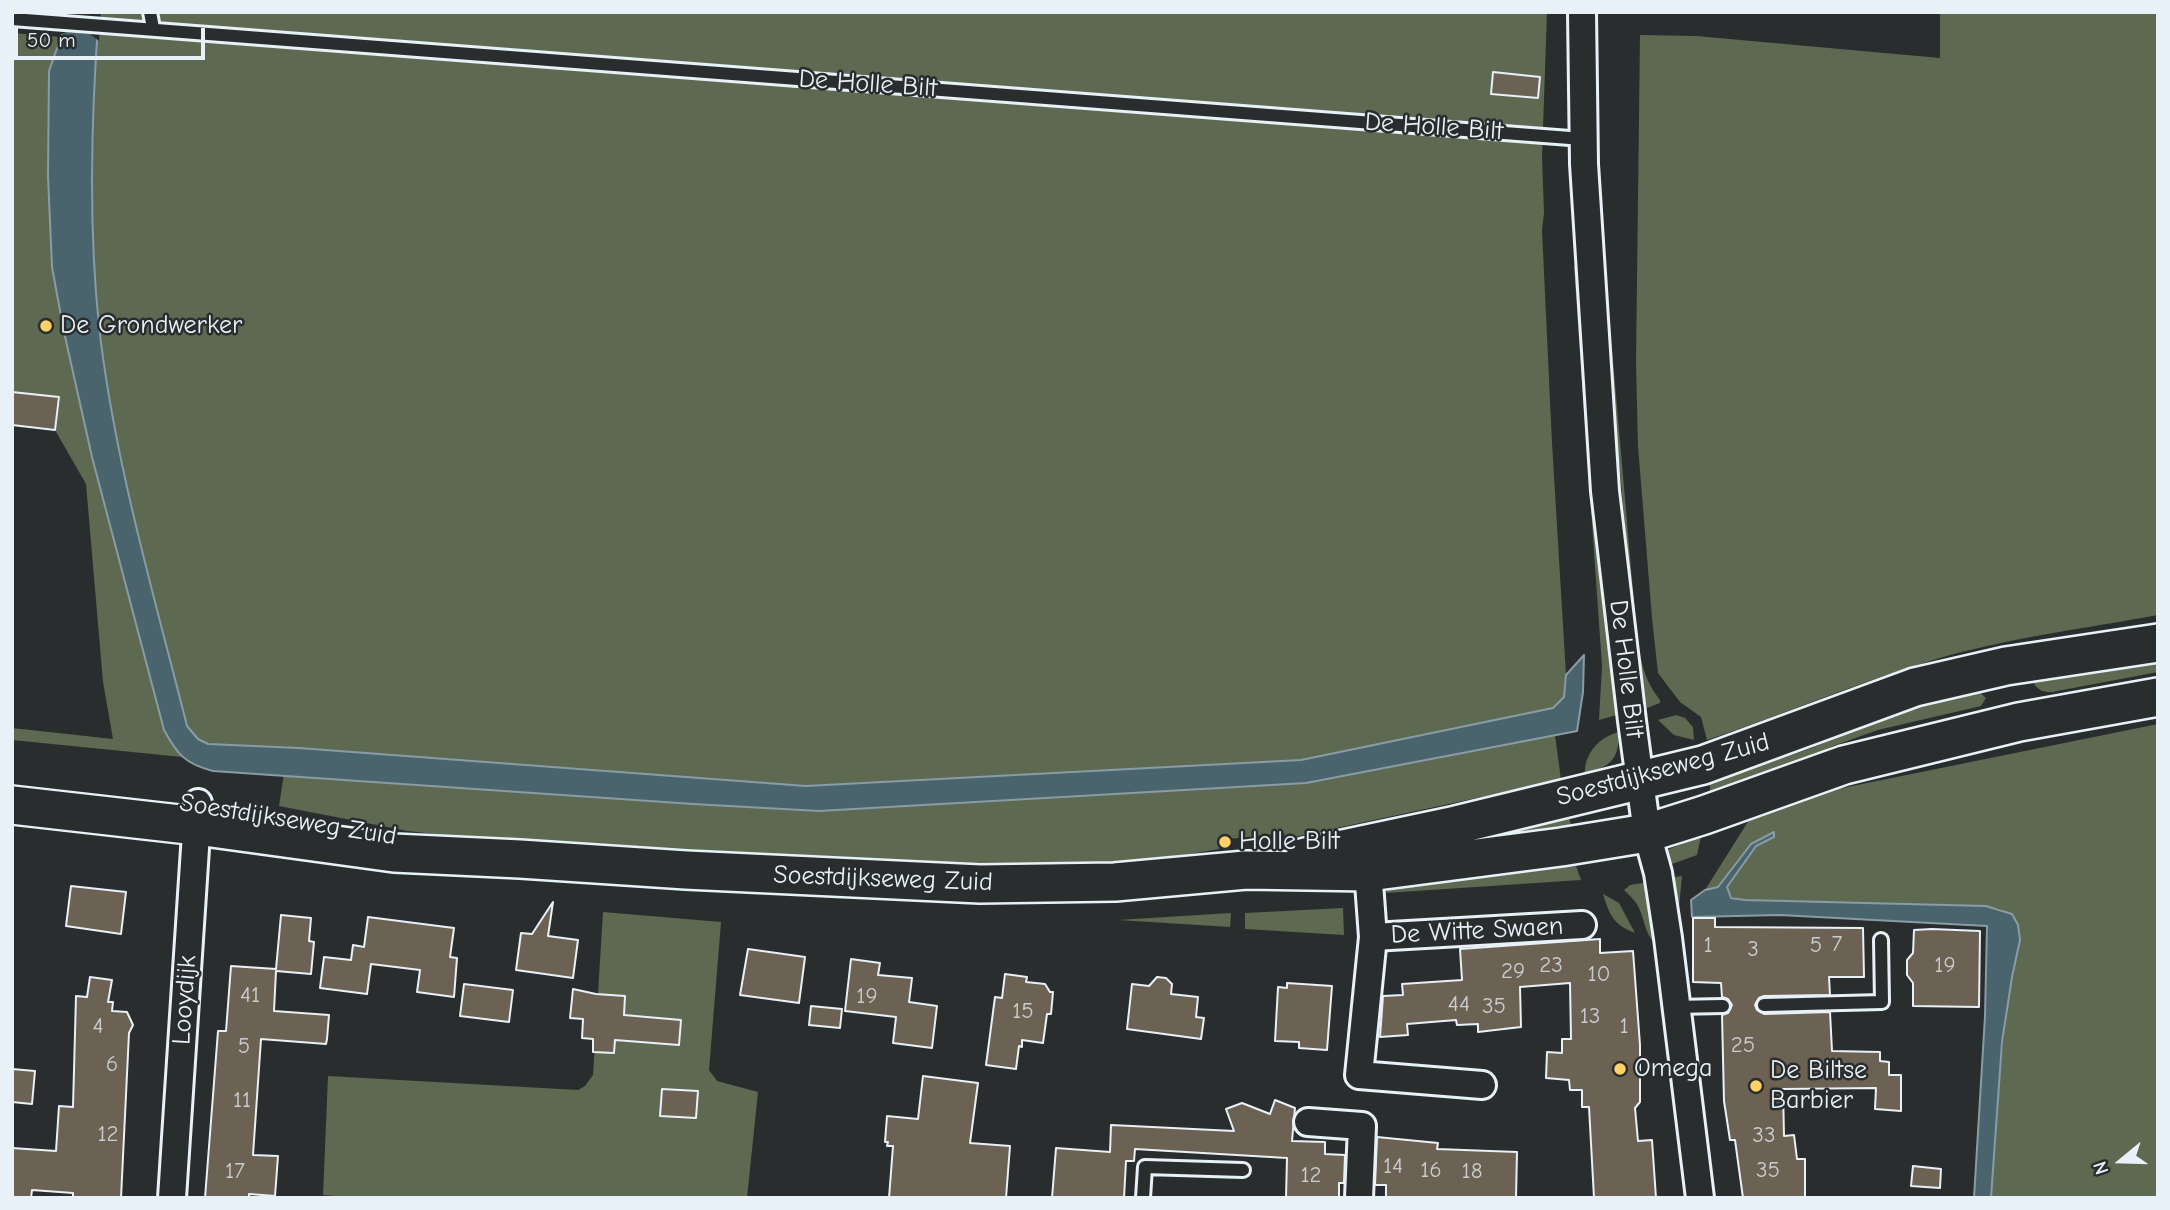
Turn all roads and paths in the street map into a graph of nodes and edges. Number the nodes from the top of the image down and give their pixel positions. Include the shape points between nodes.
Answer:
1 (150, 12) edge
2 (1582, 12) edge
3 (12, 19) edge
4 (153, 28) junction
5 (1583, 139) junction
6 (2158, 643) edge
7 (2158, 697) edge
8 (1641, 781) junction
9 (12, 789) edge
10 (12, 805) edge
11 (197, 815) junction
12 (1647, 833) junction
13 (1367, 858) junction
14 (1582, 925) dead end
15 (1373, 937) junction
16 (1881, 940) dead end
17 (1764, 1005) dead end
18 (1723, 1006) dead end
19 (1675, 1007) junction
20 (1482, 1085) dead end
21 (1308, 1122) dead end
22 (1243, 1170) dead end
23 (172, 1198) edge
24 (1143, 1198) edge
25 (1359, 1198) edge
26 (1700, 1198) edge

1 - 4 lane
2 - 5 street, De Holle Bilt
3 - 4 lane, De Holle Bilt
4 - 5 lane, De Holle Bilt
5 - 8 street, De Holle Bilt via 1605,491
6 - 8 main road, Soestdijkseweg Zuid via 2006,666 1915,687 1731,757
7 - 12 main road, Soestdijkseweg Zuid via 2019,722 1844,765
8 - 12 street, De Holle Bilt
8 - 13 main road, Soestdijkseweg Zuid via 1456,825
9 - 11 main road, Soestdijkseweg Zuid via 141,797
10 - 11 main road, Soestdijkseweg Zuid
11 - 13 main road, Soestdijkseweg Zuid via 271,811 520,859 981,884 1115,882
11 - 23 street, Looydijk
12 - 13 main road, Soestdijkseweg Zuid via 1521,853
12 - 19 street, De Holle Bilt via 1658,873
13 - 15 street, De Witte Swaen
14 - 15 street, De Witte Swaen
15 - 20 street, De Witte Swaen via 1359,1075
16 - 17 lane via 1882,1002
18 - 19 lane
19 - 26 street, De Holle Bilt
21 - 25 street via 1362,1126
22 - 24 lane via 1145,1167

